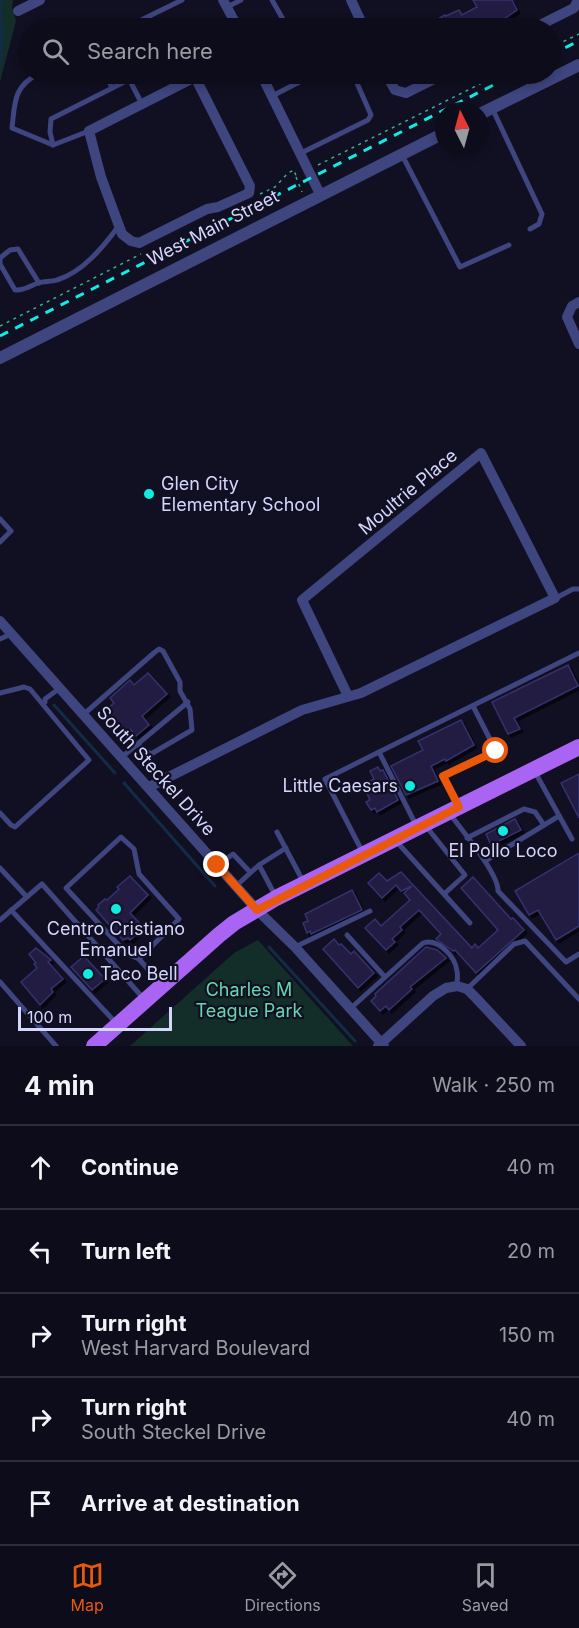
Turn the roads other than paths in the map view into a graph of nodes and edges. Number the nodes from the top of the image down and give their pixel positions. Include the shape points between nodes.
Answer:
1 (40, 0) edge
2 (182, 0) edge
3 (241, 0) edge
4 (272, 0) edge
5 (351, 0) edge
6 (578, 0) edge
7 (225, 3) edge
8 (18, 11) dead end
9 (145, 18) edge
10 (233, 18) edge
11 (282, 18) edge
12 (359, 18) edge
13 (554, 18) edge
14 (579, 64) edge
15 (561, 73) edge
16 (23, 84) edge
17 (110, 84) edge
18 (120, 84) edge
19 (132, 84) edge
20 (181, 84) edge
21 (202, 84) edge
22 (266, 84) edge
23 (295, 84) edge
24 (357, 84) edge
25 (392, 84) edge
26 (424, 84) edge
27 (539, 84) edge
28 (112, 88) junction
29 (272, 96) junction
30 (142, 104) junction
31 (492, 108) junction
32 (489, 110) edge
33 (89, 131) junction
34 (435, 138) edge
35 (53, 145) junction
36 (301, 153) junction
37 (402, 154) junction
38 (320, 194) junction
39 (119, 225) junction
40 (530, 229) dead end
41 (509, 245) dead end
42 (0, 258) edge
43 (39, 283) junction
44 (579, 302) edge
45 (579, 344) edge
46 (0, 358) edge
47 (0, 519) edge
48 (0, 542) edge
49 (579, 589) edge
50 (555, 598) junction
51 (0, 621) edge
52 (11, 634) junction
53 (0, 639) edge
54 (579, 653) edge
55 (56, 691) junction
56 (0, 693) edge
57 (348, 696) junction
58 (188, 702) junction
59 (43, 703) junction
60 (473, 706) junction
61 (84, 714) junction
62 (138, 745) junction
63 (579, 747) edge
64 (379, 752) junction
65 (122, 758) junction
66 (535, 770) junction
67 (149, 787) junction
68 (454, 810) junction
69 (0, 813) edge
70 (559, 816) junction
71 (544, 825) junction
72 (421, 826) junction
73 (277, 832) dead end
74 (467, 838) junction
75 (395, 839) junction
76 (572, 839) dead end
77 (286, 848) junction
78 (363, 855) junction
79 (485, 861) junction
80 (217, 865) junction
81 (259, 865) junction
82 (0, 868) edge
83 (250, 872) junction
84 (305, 884) junction
85 (236, 886) junction
86 (444, 894) junction
87 (27, 897) junction
88 (276, 898) junction
89 (11, 910) junction
90 (257, 910) junction
91 (370, 911) dead end
92 (0, 920) edge
93 (470, 923) dead end
94 (347, 935) dead end
95 (295, 947) junction
96 (579, 954) edge
97 (139, 959) junction
98 (385, 977) junction
99 (0, 982) edge
100 (161, 984) junction
101 (462, 987) junction
102 (579, 999) edge
103 (145, 1000) junction
104 (350, 1010) junction
105 (117, 1025) junction
106 (381, 1045) edge
107 (57, 1046) edge
108 (94, 1046) edge
109 (521, 1046) edge

1 - 8 street
2 - 9 lane
3 - 7 lane
4 - 11 lane
5 - 12 street
6 - 13 street via 574,8
7 - 10 street
14 - 15 street
16 - 35 lane via 17,90 12,128
17 - 28 lane
18 - 28 lane
19 - 30 lane
20 - 30 street
21 - 39 street via 250,186 249,193 139,243 122,234
22 - 29 street
23 - 29 lane
24 - 36 lane via 371,115 368,120
25 - 26 street via 395,90 406,93
27 - 31 street
28 - 35 lane via 51,119
29 - 36 street
30 - 33 street
31 - 32 street
31 - 40 lane via 542,214 540,224
33 - 35 lane
33 - 39 street
34 - 37 street, West Main Street
36 - 38 street
37 - 38 street, West Main Street
37 - 41 lane via 460,267
38 - 46 street, West Main Street
39 - 43 lane via 102,249 79,267 58,280
42 - 43 lane via 18,249
42 - 43 lane via 15,290
44 - 45 street via 568,313 568,322
47 - 48 lane via 11,531
49 - 50 lane
50 - 57 street
50 - 57 street, Moultrie Place via 481,453 302,600
51 - 52 street, South Steckel Drive
52 - 53 lane
52 - 55 street, South Steckel Drive
54 - 60 lane
55 - 59 lane
55 - 61 street, South Steckel Drive
56 - 59 lane via 24,687
57 - 67 street via 302,710
58 - 61 lane via 180,691 180,681 159,649
58 - 62 lane
58 - 62 lane via 192,730 151,754
59 - 69 lane via 89,760 15,827
60 - 64 lane
60 - 68 lane via 496,751 443,776
61 - 65 street, South Steckel Drive
62 - 65 lane
63 - 66 main road
64 - 72 lane
64 - 78 lane via 325,779
65 - 67 street, South Steckel Drive
66 - 68 main road
66 - 70 lane
67 - 80 street, South Steckel Drive
68 - 72 main road
68 - 74 lane
70 - 71 lane
70 - 76 lane
71 - 74 lane via 535,812 524,809
71 - 79 lane
72 - 75 main road
72 - 86 lane via 465,875
73 - 77 lane
74 - 79 lane
75 - 78 main road
75 - 86 lane
77 - 81 lane
77 - 84 lane
78 - 84 main road
79 - 96 lane via 499,884 498,891 566,962
80 - 83 lane via 233,854
80 - 85 street, South Steckel Drive
81 - 83 lane
81 - 88 lane
82 - 87 lane
83 - 85 lane
84 - 88 main road
85 - 90 street, South Steckel Drive
86 - 93 lane
87 - 89 lane
87 - 103 lane via 42,884
88 - 90 main road
89 - 92 lane
89 - 105 lane
90 - 95 street, South Steckel Drive
90 - 100 main road via 234,923
91 - 95 lane
94 - 98 lane
95 - 104 street, South Steckel Drive
97 - 97 lane via 179,918 139,874 134,849 122,837 66,888 127,954
97 - 100 lane
98 - 101 lane via 430,941 454,962
98 - 104 lane
99 - 107 lane
100 - 103 main road
101 - 102 lane via 514,944 525,941
101 - 106 street, South Steckel Drive via 446,988 433,996
101 - 109 street
103 - 105 main road
104 - 106 street, South Steckel Drive
105 - 108 main road

